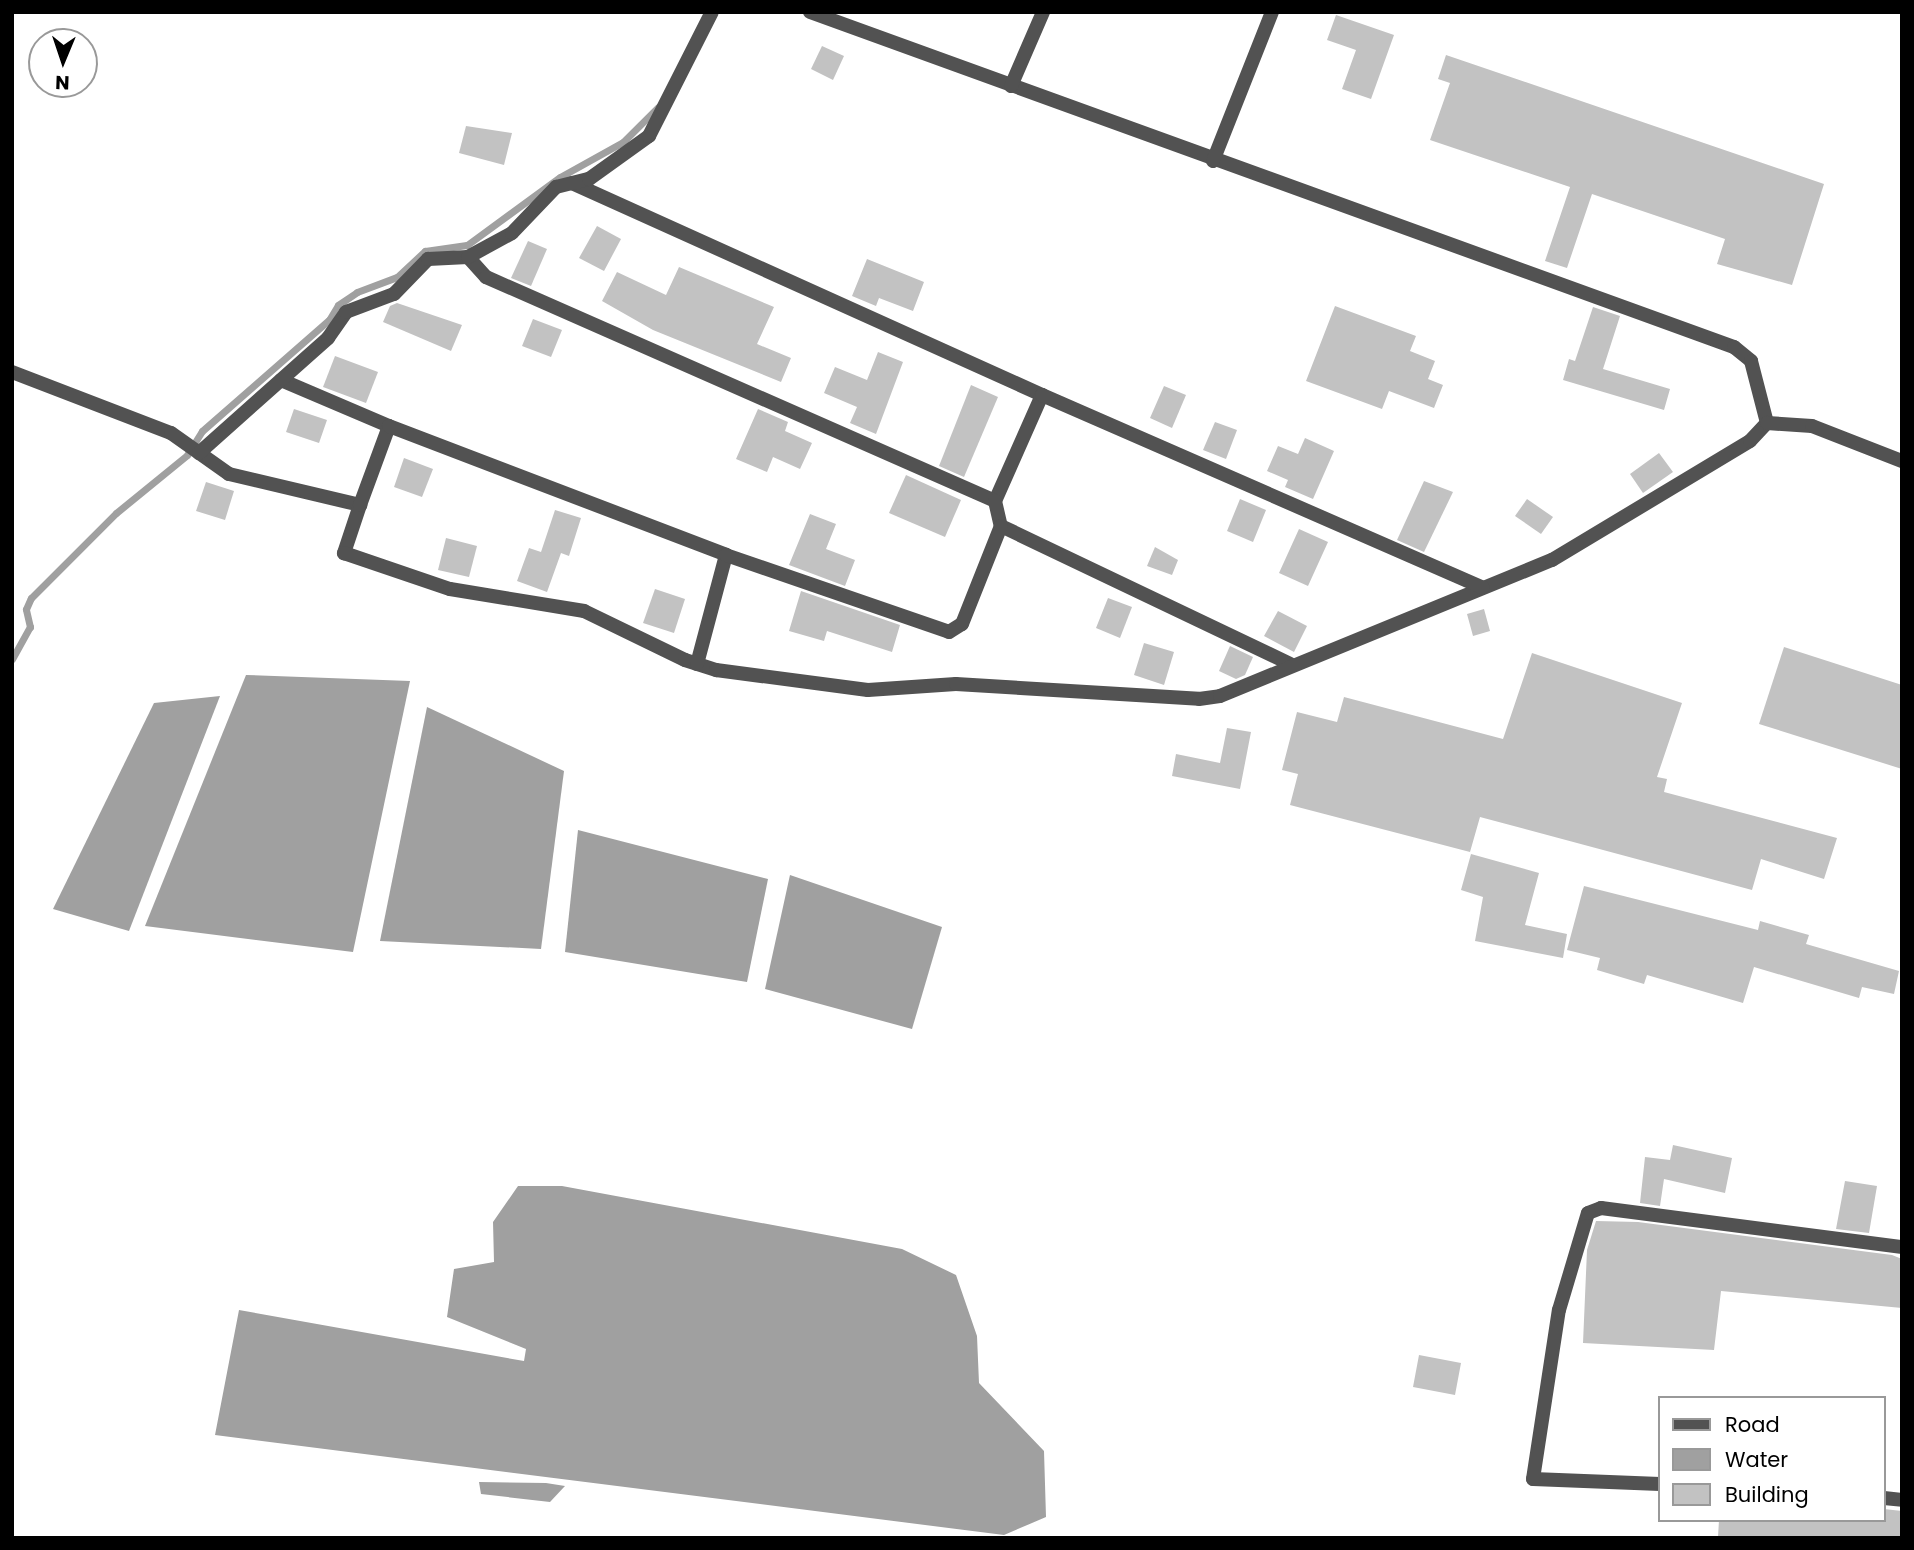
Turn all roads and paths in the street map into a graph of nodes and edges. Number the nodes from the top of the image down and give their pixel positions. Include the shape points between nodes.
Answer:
1 (712, 12) edge
2 (810, 12) edge
3 (1044, 12) edge
4 (1272, 12) edge
5 (1012, 86) junction
6 (1213, 161) junction
7 (572, 183) junction
8 (468, 257) junction
9 (12, 372) edge
10 (281, 380) junction
11 (1042, 395) junction
12 (1767, 423) junction
13 (389, 426) junction
14 (199, 453) junction
15 (1902, 461) edge
16 (995, 501) junction
17 (360, 505) junction
18 (1001, 526) junction
19 (726, 555) junction
20 (1483, 588) junction
21 (697, 664) junction
22 (1290, 664) junction
23 (1902, 1247) edge
24 (1658, 1484) edge

1 - 7 street via 649,136 589,179
2 - 5 street
3 - 5 street
4 - 6 street
5 - 6 street
6 - 12 street via 1734,347 1751,361
7 - 8 street via 556,187 512,233
7 - 11 street
8 - 10 street via 428,259 394,294 346,312 328,338
8 - 16 street via 486,277
9 - 14 street via 171,433
10 - 13 street
10 - 14 street
11 - 16 street
11 - 20 street
12 - 15 street via 1812,426
12 - 20 street via 1750,441 1552,560
13 - 17 street
13 - 19 street
14 - 17 street via 229,474
16 - 18 street
17 - 21 street via 344,553 450,589 584,611
18 - 19 street via 962,624 948,632
18 - 22 street
19 - 21 street
20 - 22 street
21 - 22 street via 867,690 956,684 1199,699 1254,684
23 - 24 street via 1601,1208 1588,1213 1559,1310 1532,1479

